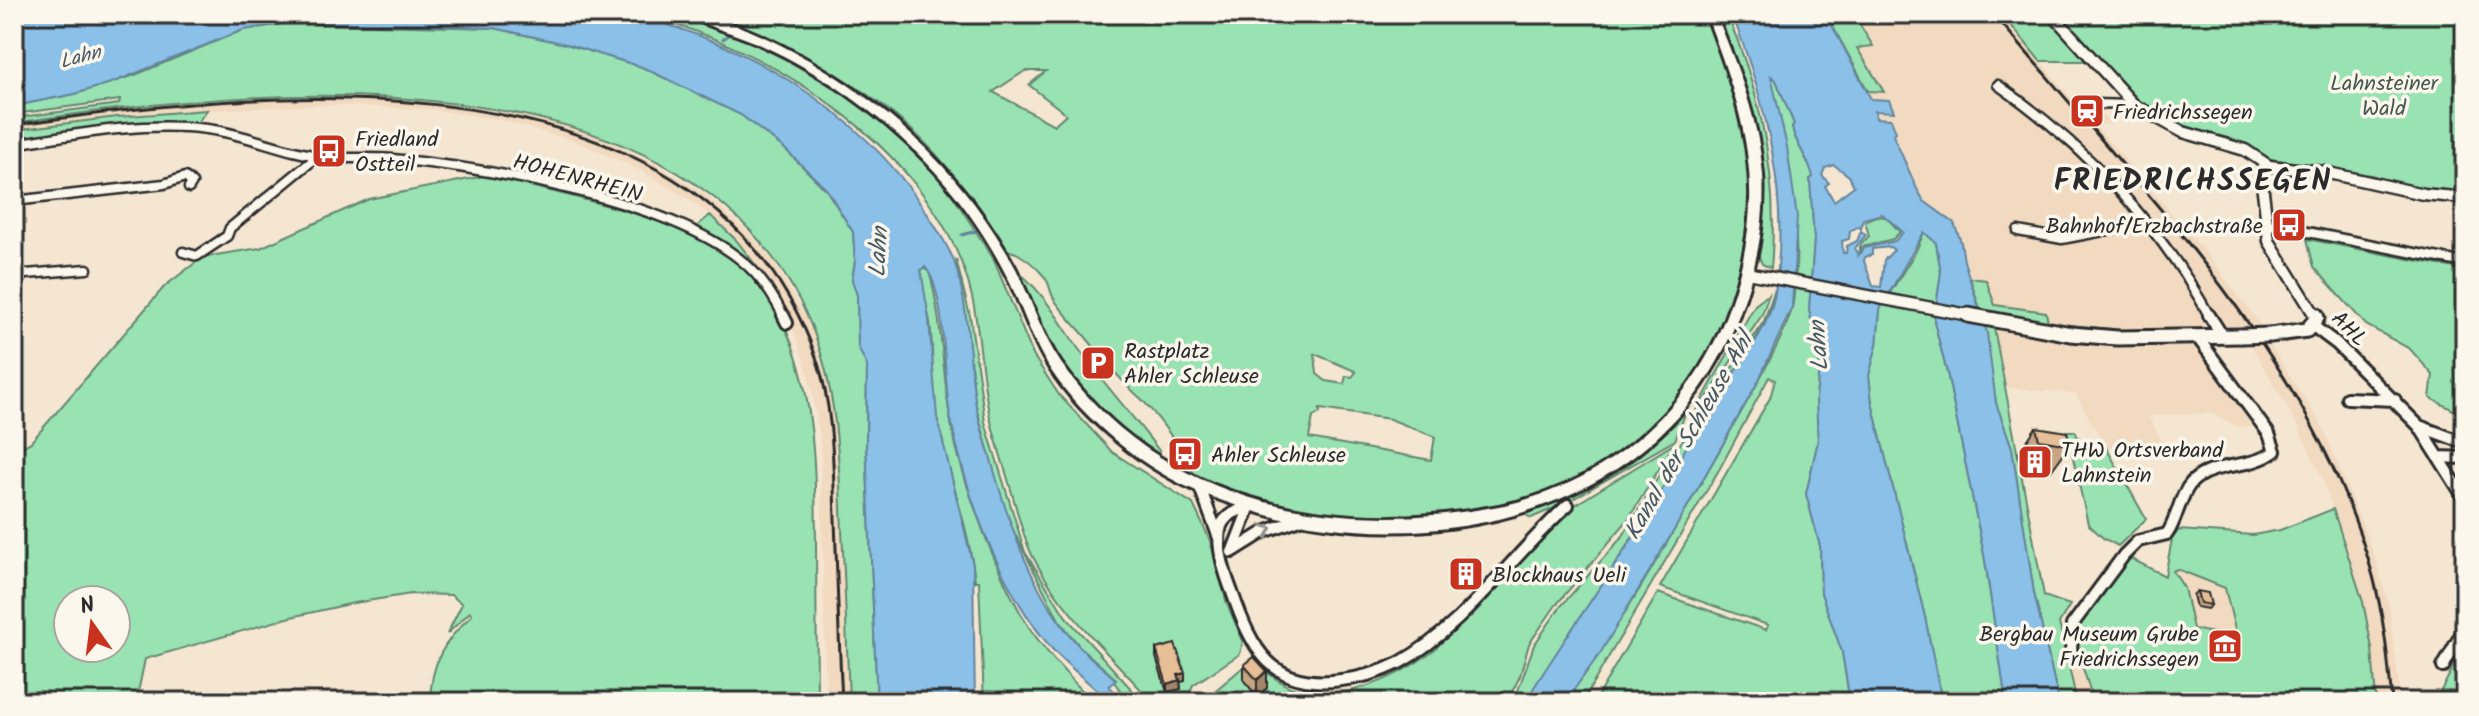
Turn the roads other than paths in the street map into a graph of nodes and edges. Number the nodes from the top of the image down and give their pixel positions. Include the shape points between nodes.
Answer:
1 (689, 14) edge
2 (1711, 14) edge
3 (2052, 14) edge
4 (1998, 85) dead end
5 (2093, 104) dead end
6 (2134, 105) junction
7 (14, 144) edge
8 (318, 156) junction
9 (2269, 166) junction
10 (189, 188) dead end
11 (2465, 198) edge
12 (14, 201) edge
13 (2144, 223) junction
14 (2267, 224) junction
15 (2018, 231) dead end
16 (183, 252) dead end
17 (2465, 263) edge
18 (87, 269) dead end
19 (1752, 274) junction
20 (14, 275) edge
21 (787, 323) dead end
22 (2313, 326) junction
23 (2223, 337) junction
24 (2198, 338) junction
25 (2347, 398) dead end
26 (2395, 400) junction
27 (2419, 426) junction
28 (2465, 443) edge
29 (2440, 457) junction
30 (2465, 458) edge
31 (1199, 485) junction
32 (2465, 499) edge
33 (1568, 505) dead end
34 (1250, 506) junction
35 (1306, 518) junction
36 (1221, 545) junction
37 (1232, 552) junction
38 (1226, 564) junction
39 (2465, 627) edge
40 (2071, 654) dead end
41 (2443, 667) dead end

1 - 31 main road via 805,63 899,129 980,219 1046,350 1085,405 1138,452
2 - 19 main road via 1740,85 1758,163
3 - 6 street
4 - 13 street via 2057,131
5 - 6 street
6 - 9 street via 2183,132 2245,150
7 - 8 street, HOHENRHEIN via 202,128
8 - 16 street via 227,236 197,256
8 - 21 street, HOHENRHEIN via 396,159 487,172 590,196 680,225 751,268
9 - 11 street
9 - 14 street, AHL via 2261,175
10 - 12 street via 192,183 185,177 164,184
13 - 15 street via 2062,239
13 - 23 street via 2188,276
14 - 17 street
14 - 22 street, AHL via 2273,251 2314,308
18 - 20 street
19 - 24 street via 2029,327 2117,338
19 - 35 main road via 1699,384 1660,427 1608,469 1558,495 1468,519 1405,526
22 - 23 street, bridge via 2295,333
22 - 26 street, AHL
23 - 24 street
24 - 40 street via 2269,434 2275,451 2249,464 2207,473 2188,486 2174,526 2167,534 2138,541 2081,609 2072,625
25 - 26 street
26 - 27 street, AHL
27 - 28 street
27 - 29 street, AHL
29 - 30 street
29 - 32 street, AHL
31 - 34 main road
31 - 36 street
33 - 38 street via 1438,638 1403,662 1362,679 1319,683 1276,671 1243,623
34 - 35 main road
34 - 36 street via 1224,522
34 - 37 street
37 -> 35 street via 1269,528
36 - 38 street
37 - 38 street
39 - 41 street

